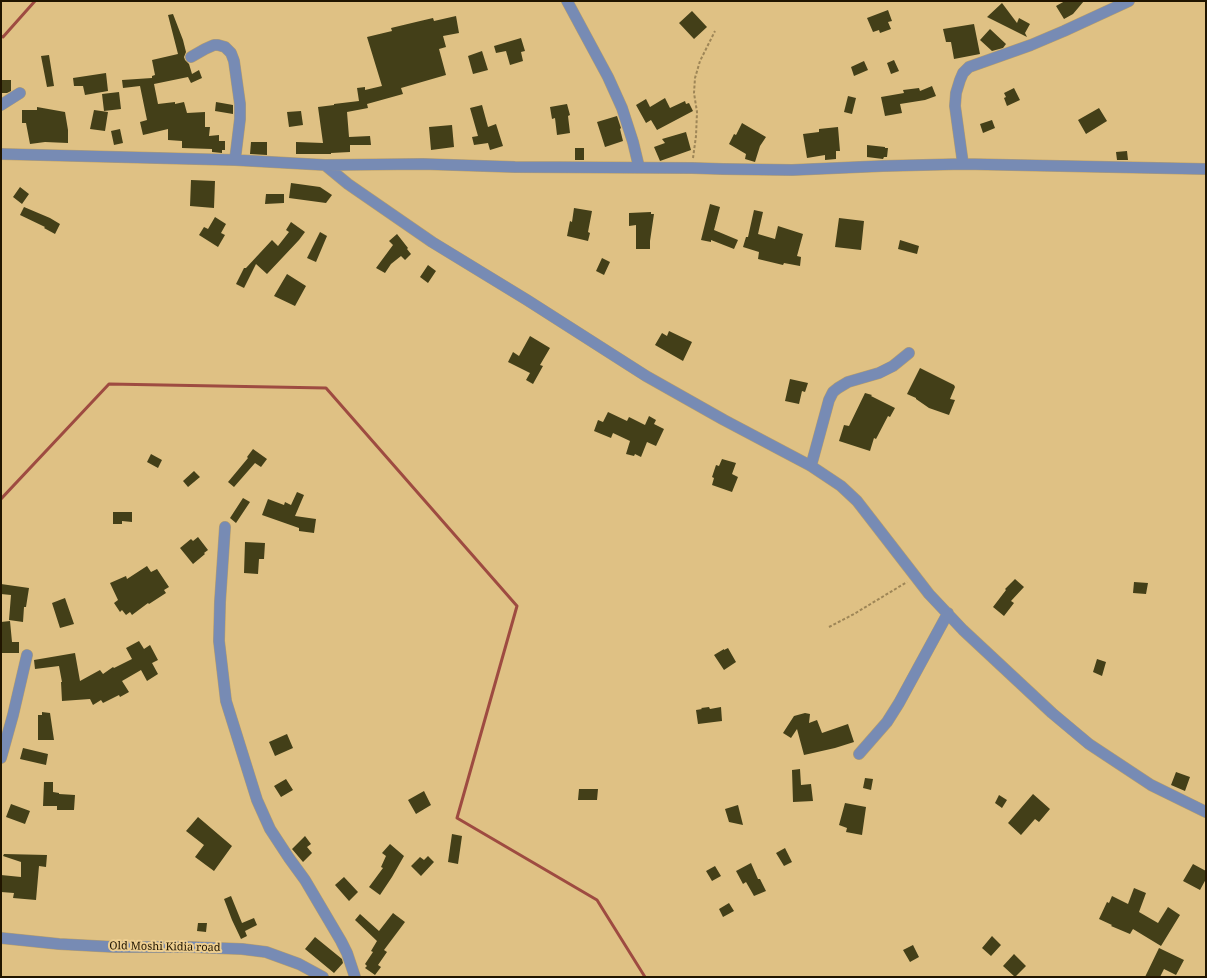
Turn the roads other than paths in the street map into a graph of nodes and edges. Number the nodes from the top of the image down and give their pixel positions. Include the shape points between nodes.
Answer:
1 (567, 1) edge
2 (1129, 1) edge
3 (191, 57) dead end
4 (20, 93) dead end
5 (1, 105) edge
6 (1, 154) edge
7 (235, 160) junction
8 (963, 164) junction
9 (325, 165) junction
10 (640, 167) junction
11 (1206, 169) edge
12 (910, 353) dead end
13 (811, 466) junction
14 (225, 527) dead end
15 (948, 613) junction
16 (27, 655) dead end
17 (859, 754) dead end
18 (1, 758) edge
19 (1206, 812) edge
20 (1, 938) edge
21 (323, 977) edge
22 (355, 977) edge

1 - 10 street via 622,108
2 - 8 street via 1058,34 969,67 960,80 955,106
3 - 7 street via 218,45 231,53 237,75 240,104
4 - 5 street
6 - 7 street
7 - 9 street
8 - 10 street via 792,170
8 - 11 street
9 - 10 street
9 - 13 street via 432,242 646,376
12 - 13 street via 893,366 848,382 833,392
13 - 15 street via 841,486 857,501 915,577
14 - 22 street via 219,641 226,701 257,800 270,829 305,880 341,941
15 - 17 street via 899,703 887,722
15 - 19 street via 1052,713 1089,744 1151,785
16 - 18 street
20 - 21 street, Old Moshi Kidia road via 115,947 242,949 266,952 299,964

